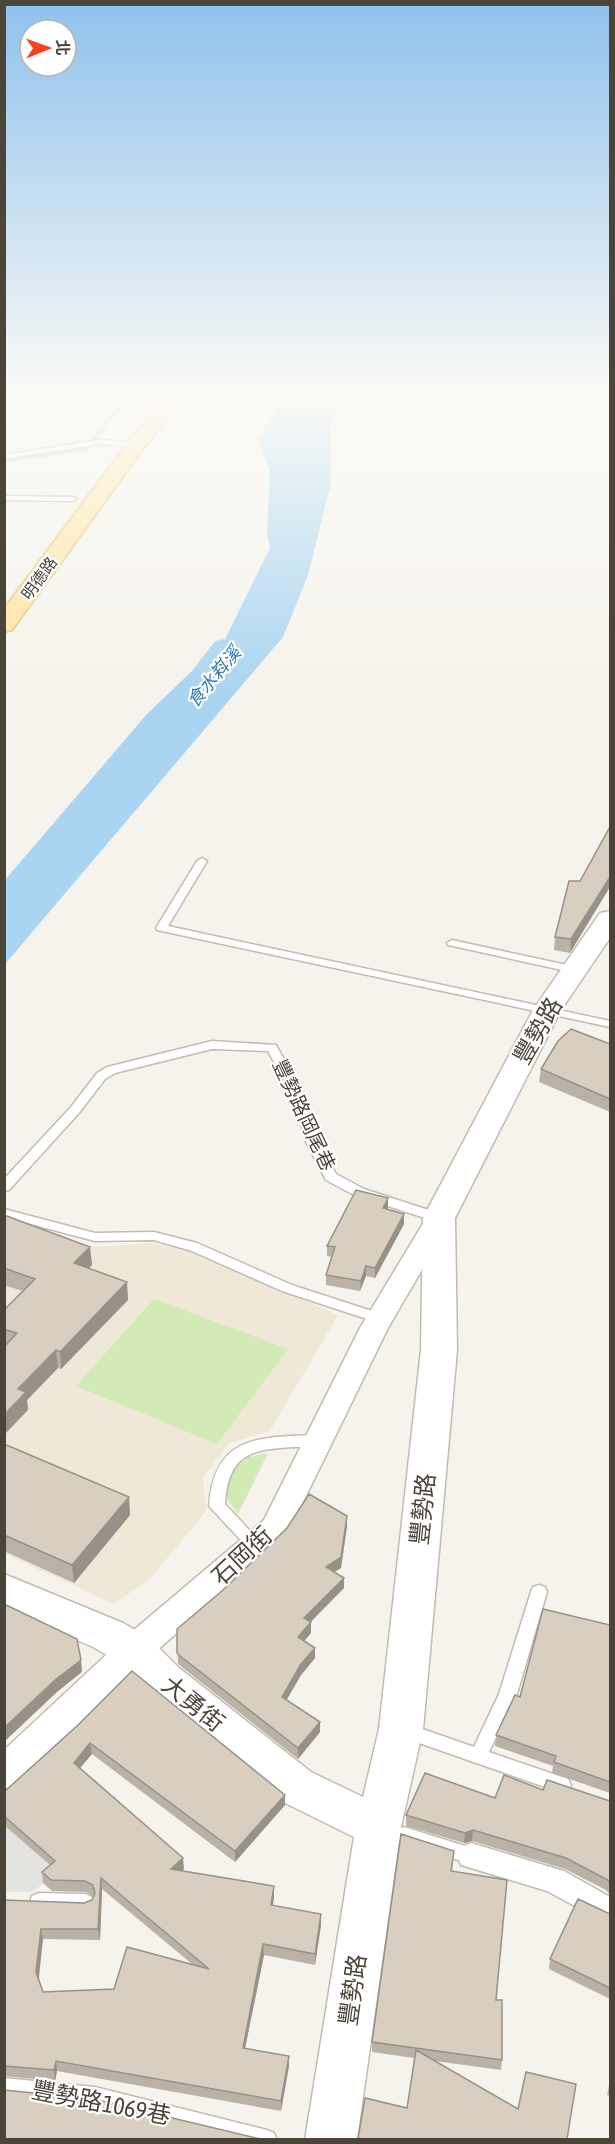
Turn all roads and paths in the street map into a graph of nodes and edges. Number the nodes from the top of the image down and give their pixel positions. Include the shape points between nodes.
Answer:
1 (81, 492) edge
2 (94, 492) edge
3 (4, 498) edge
4 (74, 499) junction
5 (39, 545) dead end
6 (4, 625) edge
7 (202, 861) dead end
8 (610, 920) edge
9 (452, 943) dead end
10 (576, 970) junction
11 (547, 1010) junction
12 (610, 1024) edge
13 (4, 1187) edge
14 (4, 1213) edge
15 (439, 1218) junction
16 (379, 1318) junction
17 (318, 1441) junction
18 (255, 1545) junction
19 (4, 1590) edge
20 (539, 1592) dead end
21 (134, 1650) junction
22 (401, 1729) junction
23 (479, 1755) junction
24 (4, 1773) edge
25 (578, 1791) edge
26 (378, 1827) junction
27 (471, 1856) joint
28 (16, 1902) edge
29 (85, 1903) edge
30 (610, 1912) edge
31 (4, 2088) edge
32 (267, 2139) edge
33 (331, 2139) edge

1 - 4 main road, 明德路
2 - 6 main road, 明德路
3 - 4 lane
4 - 5 main road, 明德路
7 - 11 lane via 161,928
8 - 10 street, 豐勢路
9 - 10 lane
10 - 11 street, 豐勢路
11 - 12 lane
11 - 15 street, 豐勢路
13 - 15 lane, 豐勢路岡尾巷 via 101,1076 111,1070 212,1046 272,1048 300,1099 312,1142 331,1177 359,1192
14 - 16 lane via 95,1238 154,1236 197,1248 286,1288
15 - 16 street, 石岡街
15 - 22 street, 豐勢路 via 440,1350
16 - 17 street, 石岡街
17 - 18 street, 石岡街 via 275,1528
17 - 18 lane via 267,1442 243,1450 225,1465 216,1485 217,1506
18 - 21 street, 石岡街
19 - 21 street, 大勇街
20 - 23 lane via 508,1694
21 - 24 street, 石岡街
21 - 26 street, 大勇街 via 164,1681 295,1786
22 - 23 lane
22 - 26 street, 豐勢路
23 - 25 lane
26 - 27 lane
26 - 33 street, 豐勢路
27 - 30 street via 554,1880
28 - 29 lane
31 - 32 lane, 豐勢路1069巷 via 95,2097

